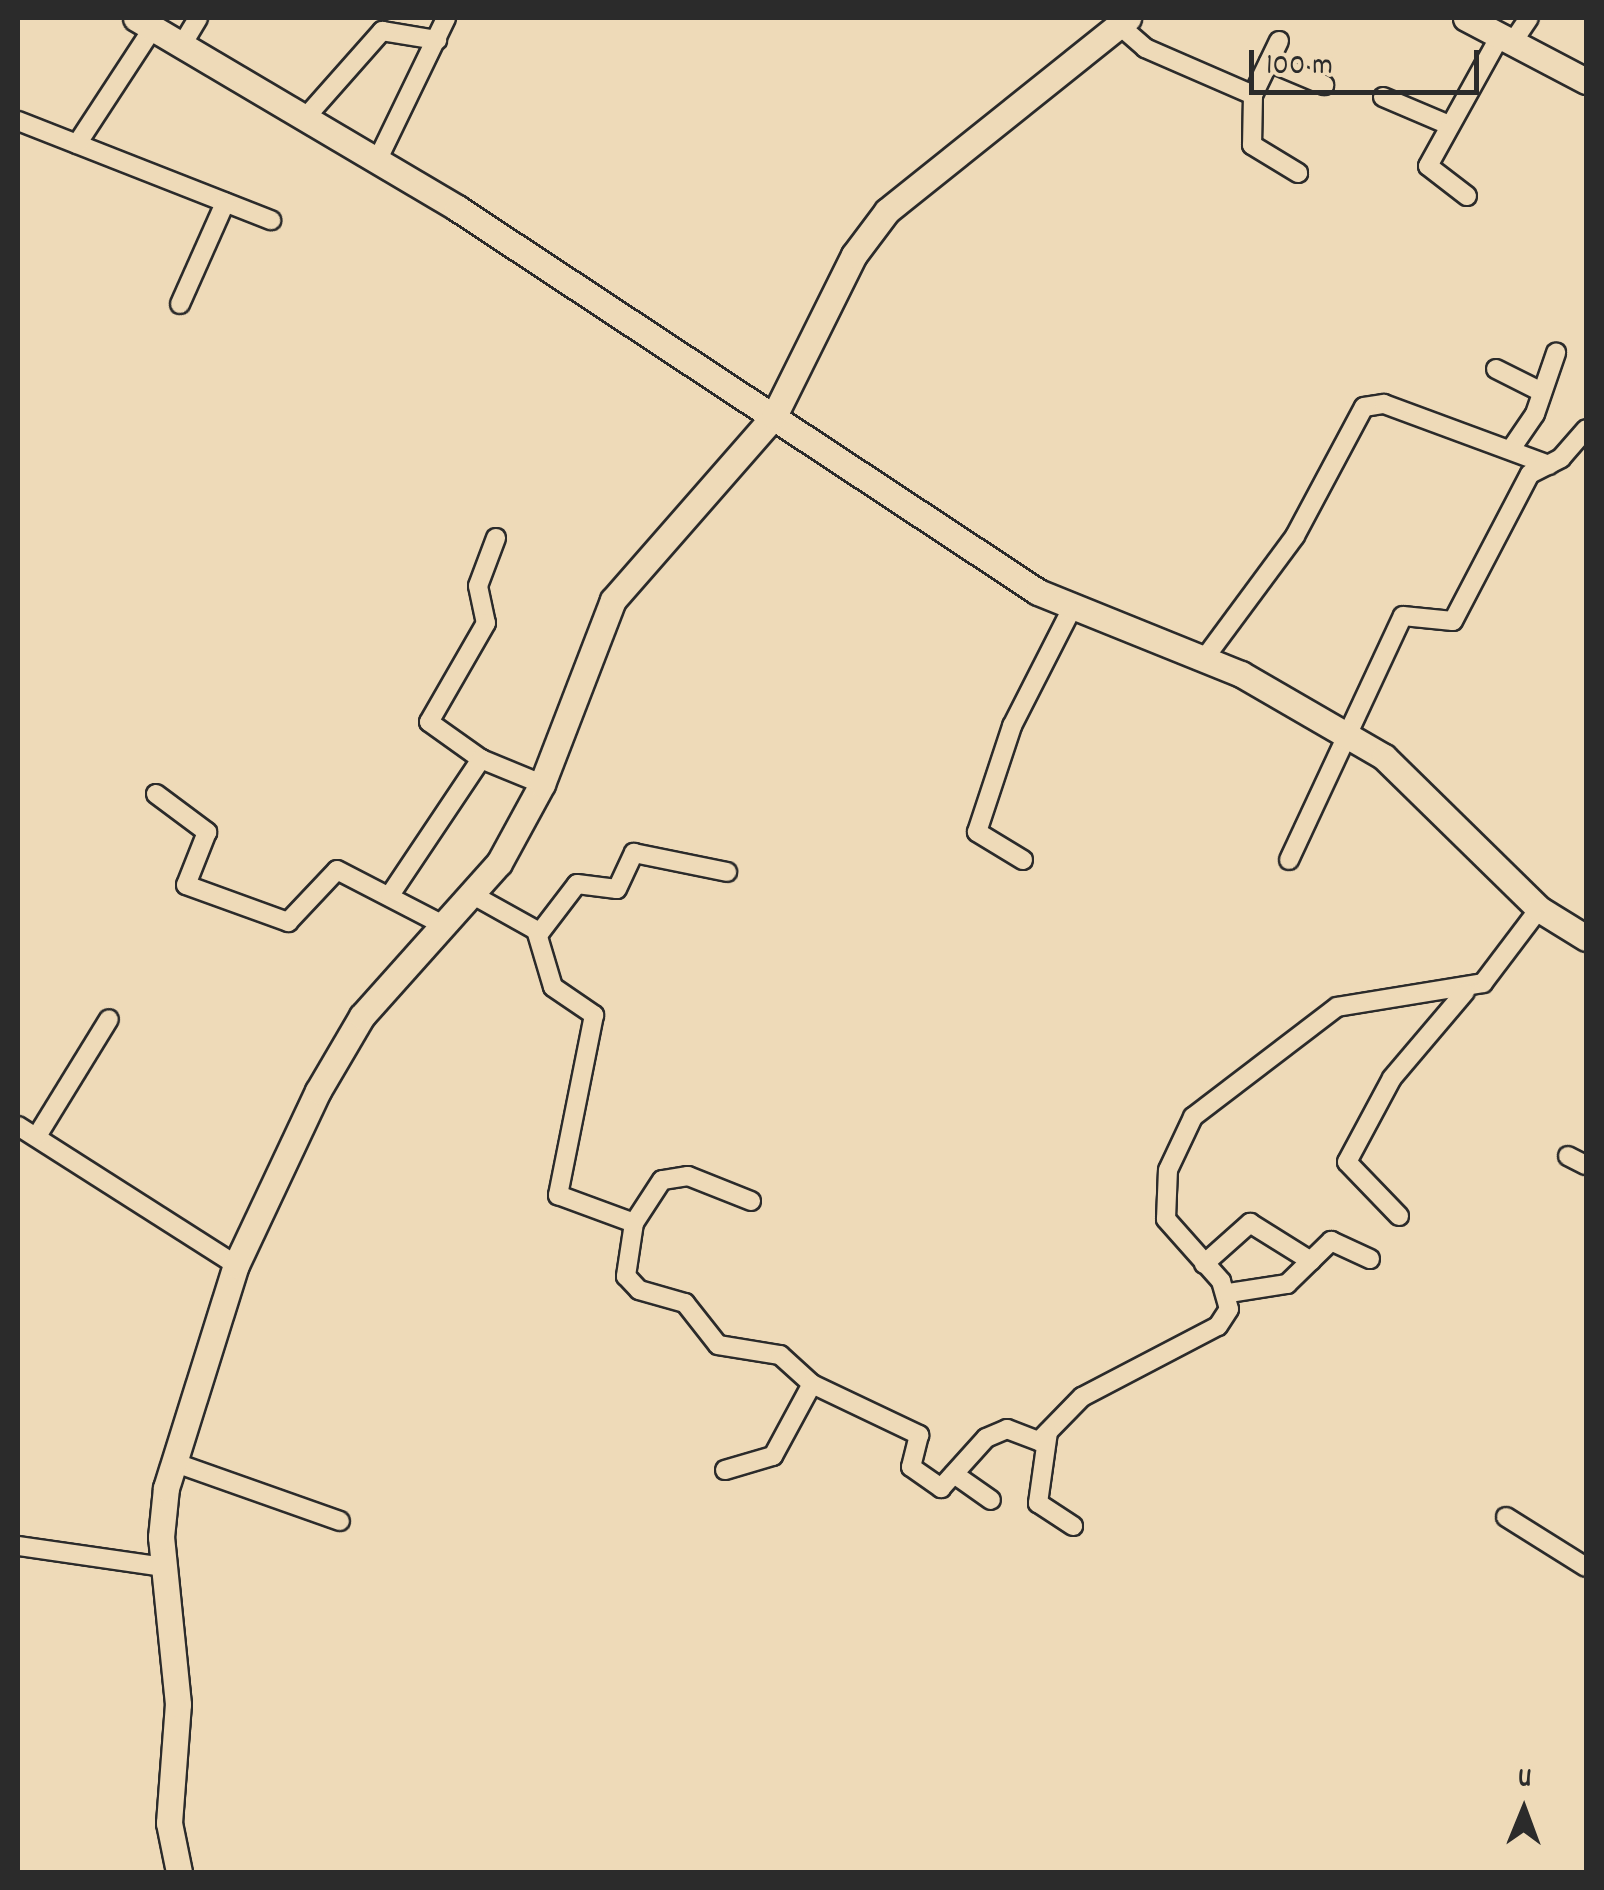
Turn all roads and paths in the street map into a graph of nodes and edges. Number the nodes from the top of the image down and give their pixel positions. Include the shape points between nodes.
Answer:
1 (198, 18) edge
2 (446, 18) edge
3 (1466, 18) edge
4 (1529, 18) edge
5 (1123, 21) edge
6 (144, 23) edge
7 (1506, 39) junction
8 (437, 40) junction
9 (1279, 41) dead end
10 (182, 44) junction
11 (1269, 62) junction
12 (1586, 82) edge
13 (1324, 85) dead end
14 (1252, 95) junction
15 (1384, 96) dead end
16 (306, 117) junction
17 (18, 121) edge
18 (1449, 124) junction
19 (77, 144) junction
20 (377, 161) junction
21 (1298, 173) dead end
22 (1467, 196) dead end
23 (225, 203) junction
24 (271, 220) dead end
25 (180, 304) dead end
26 (1556, 354) dead end
27 (1496, 369) dead end
28 (1542, 392) junction
29 (774, 416) junction
30 (1586, 428) edge
31 (1511, 449) junction
32 (1549, 465) junction
33 (496, 538) dead end
34 (1072, 610) junction
35 (1204, 659) junction
36 (1344, 732) junction
37 (481, 759) junction
38 (542, 784) junction
39 (156, 794) dead end
40 (1024, 860) dead end
41 (1289, 860) dead end
42 (726, 872) dead end
43 (390, 895) junction
44 (473, 895) junction
45 (1539, 909) junction
46 (441, 924) junction
47 (538, 935) junction
48 (1586, 938) edge
49 (1465, 992) junction
50 (110, 1019) dead end
51 (18, 1126) edge
52 (36, 1136) junction
53 (1568, 1156) dead end
54 (1586, 1165) edge
55 (751, 1200) dead end
56 (1399, 1216) dead end
57 (634, 1224) junction
58 (1370, 1258) dead end
59 (1311, 1260) junction
60 (1204, 1264) junction
61 (236, 1266) junction
62 (1229, 1294) junction
63 (812, 1384) junction
64 (1048, 1432) junction
65 (173, 1462) junction
66 (725, 1470) dead end
67 (954, 1474) junction
68 (991, 1500) dead end
69 (1506, 1518) dead end
70 (340, 1521) dead end
71 (1073, 1526) dead end
72 (18, 1546) edge
73 (1586, 1567) edge
74 (163, 1568) junction
75 (179, 1872) edge

1 - 10 street
2 - 8 street
3 - 7 street
4 - 7 street
5 - 14 street via 1145,48
5 - 29 street via 887,211 854,254
6 - 10 street
6 - 19 street
7 - 12 street
7 - 18 street
8 - 16 street via 382,31
8 - 20 street
9 - 11 street
10 - 16 street
11 - 13 street
11 - 14 street
14 - 21 street via 1252,145
15 - 18 street
16 - 20 street
17 - 19 street
18 - 22 street via 1428,166
19 - 23 street
20 - 29 street
23 - 24 street
23 - 25 street
26 - 28 street
27 - 28 street
28 - 31 street
29 - 34 street
29 - 38 street via 613,600
30 - 32 street
31 - 32 street
31 - 35 street via 1384,404 1364,407 1295,536
32 - 36 street via 1530,474 1453,620 1403,616
33 - 37 street via 478,586 486,623 428,722
34 - 35 street
34 - 40 street via 1012,726 977,832
35 - 36 street
36 - 41 street
36 - 45 street via 1422,790
37 - 38 street
37 - 43 street
38 - 44 street
39 - 43 street via 208,835 186,885 286,922 334,870
42 - 47 street via 634,853 617,889 577,884
43 - 46 street
44 - 46 street
44 - 47 street
45 - 48 street
45 - 49 street via 1496,969
46 - 61 street via 341,1047
47 - 57 street via 553,987 594,1015 558,1195
49 - 56 street via 1392,1078 1347,1162
49 - 60 street via 1337,1006 1193,1117 1176,1141 1163,1196 1166,1219
50 - 52 street
51 - 52 street
52 - 61 street
53 - 54 street
55 - 57 street via 677,1174 662,1180
57 - 63 street via 622,1270 639,1290 677,1298 718,1345 780,1355
58 - 59 street via 1336,1241
59 - 60 street via 1250,1223
59 - 62 street via 1287,1284
60 - 62 street
61 - 65 street
62 - 64 street via 1218,1326 1082,1397
63 - 66 street via 773,1456
63 - 67 street via 919,1434 915,1473 939,1488
64 - 67 street via 1036,1441 995,1432
64 - 71 street via 1038,1504
65 - 70 street
65 - 74 street
67 - 68 street
69 - 73 street
72 - 74 street
74 - 75 street via 177,1687 169,1823

